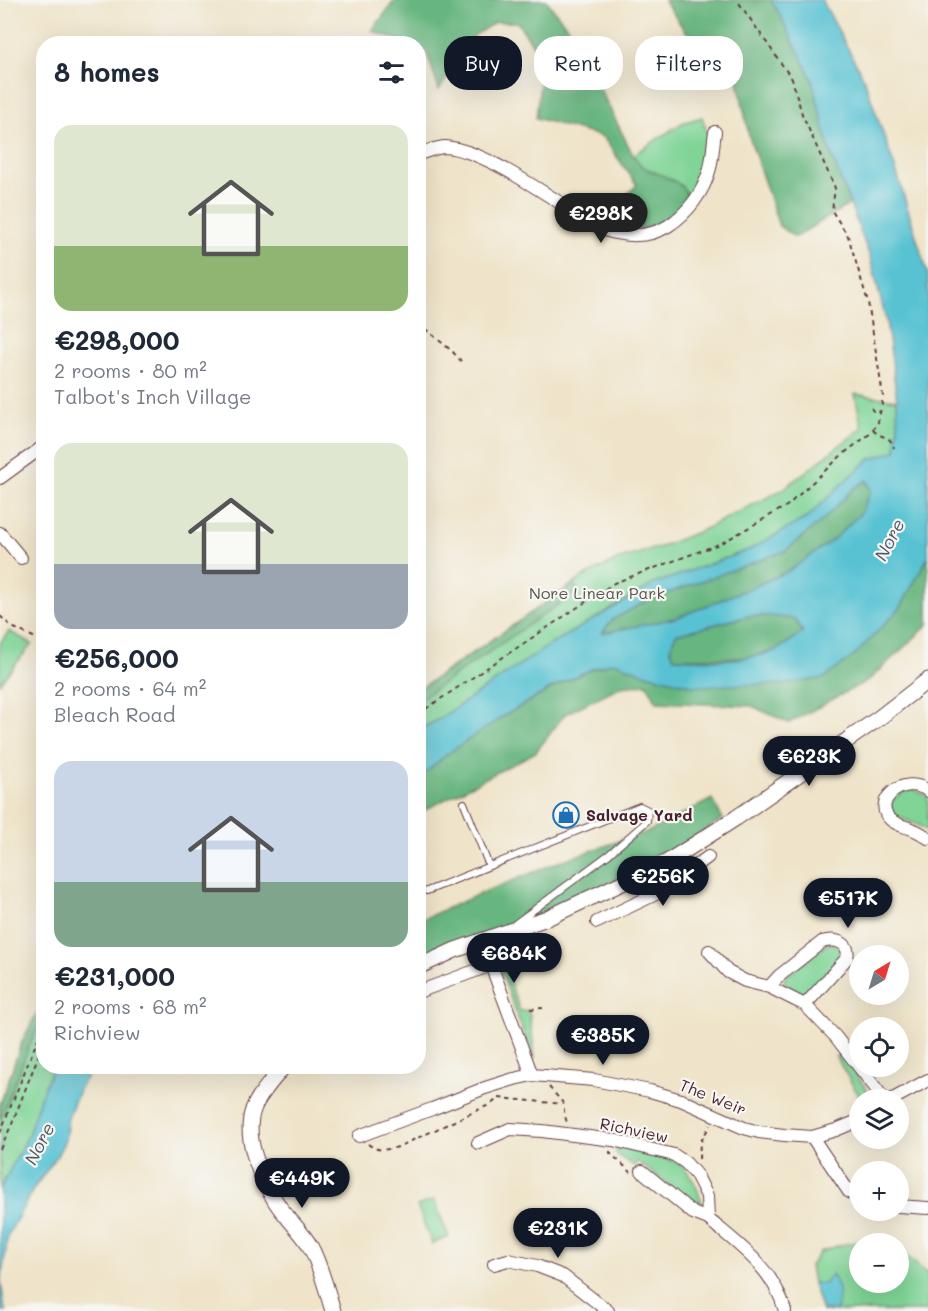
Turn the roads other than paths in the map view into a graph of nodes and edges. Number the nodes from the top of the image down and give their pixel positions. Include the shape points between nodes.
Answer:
1 (715, 132) dead end
2 (426, 152) edge
3 (36, 452) edge
4 (0, 478) edge
5 (0, 533) edge
6 (21, 558) dead end
7 (928, 680) edge
8 (928, 791) edge
9 (464, 802) dead end
10 (928, 838) edge
11 (708, 857) dead end
12 (489, 866) junction
13 (650, 871) junction
14 (427, 891) dead end
15 (660, 892) junction
16 (597, 922) dead end
17 (501, 934) junction
18 (544, 943) dead end
19 (709, 951) dead end
20 (426, 963) edge
21 (491, 965) junction
22 (769, 987) junction
23 (426, 989) edge
24 (805, 1005) junction
25 (278, 1074) edge
26 (532, 1075) junction
27 (928, 1080) edge
28 (876, 1089) edge
29 (909, 1090) edge
30 (849, 1125) edge
31 (359, 1136) road end
32 (812, 1137) junction
33 (478, 1143) dead end
34 (642, 1171) road end
35 (849, 1192) edge
36 (909, 1207) edge
37 (928, 1208) edge
38 (708, 1219) junction
39 (494, 1264) dead end
40 (333, 1311) edge
41 (608, 1311) edge
42 (785, 1311) edge

1 - 2 street via 707,178 690,208 658,232 635,236 595,225 495,164 468,152 443,147
3 - 4 street
5 - 6 street
7 - 13 street via 736,818
8 - 10 street via 906,785 891,793 885,804 891,821
9 - 12 lane
11 - 15 street
12 - 14 lane
12 - 17 lane via 640,806 648,810 647,821 608,855
13 - 15 street
13 - 17 street via 548,918
15 - 16 street
17 - 20 street
18 - 21 street
19 - 22 street via 728,972
21 - 23 street
21 - 26 street
22 - 24 street
22 - 24 street via 822,942 838,941 846,946 847,958
24 - 28 street
25 - 40 street via 255,1105 250,1142 276,1203 310,1246
26 - 31 street, The Weir via 485,1088
26 - 32 street, The Weir via 594,1080 650,1091 744,1128
27 - 29 street
30 - 32 street, The Weir
32 - 35 street
33 - 38 street, Richview via 509,1124 607,1139 674,1155 697,1176 707,1196
34 - 38 street via 693,1213
36 - 37 street
38 - 42 street via 750,1254 771,1280
39 - 41 street via 508,1260 563,1276

